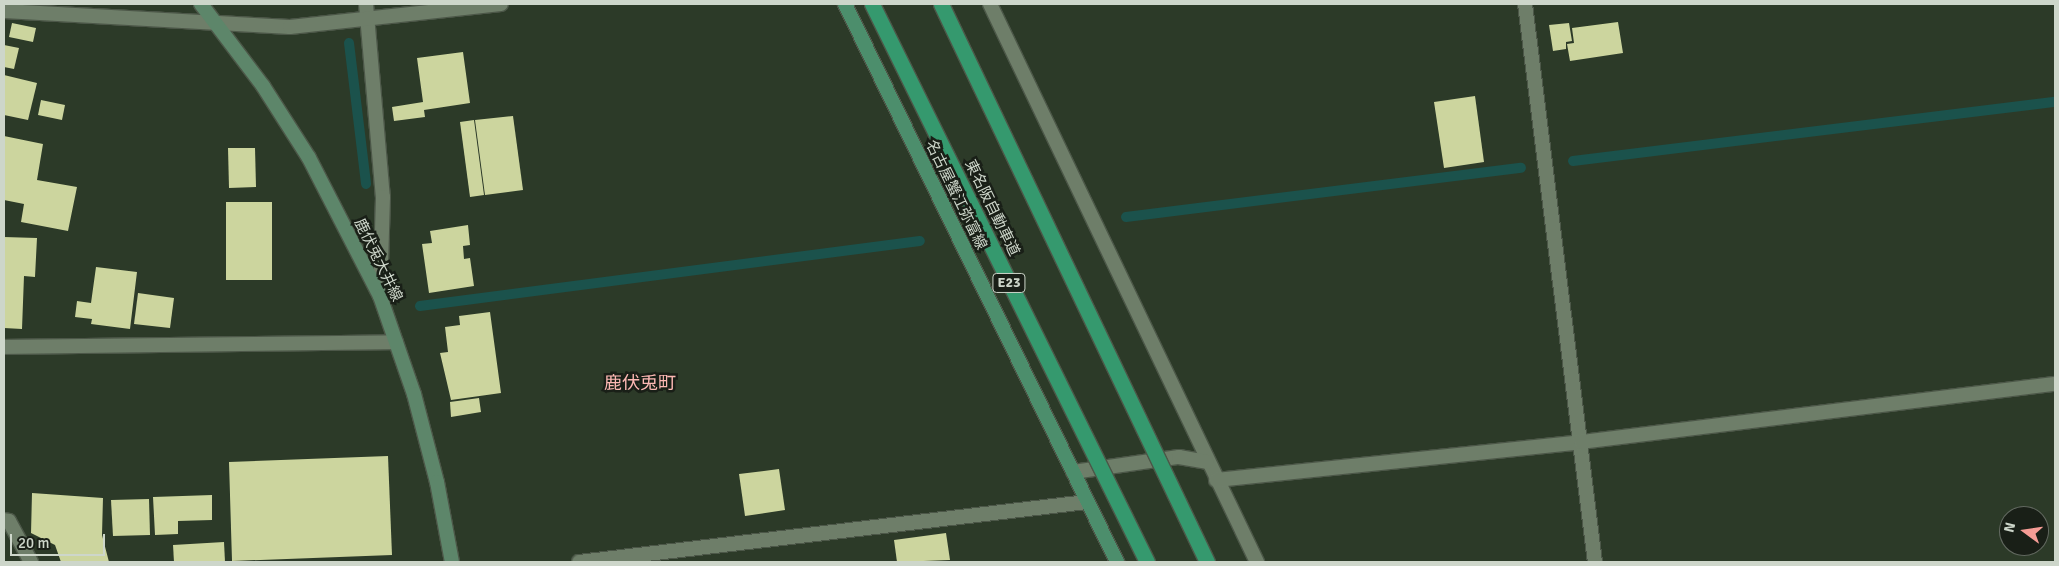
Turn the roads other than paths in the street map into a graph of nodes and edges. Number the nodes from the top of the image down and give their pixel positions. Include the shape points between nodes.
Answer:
1 (201, 4) edge
2 (366, 4) edge
3 (501, 4) edge
4 (845, 4) edge
5 (872, 4) edge
6 (941, 4) edge
7 (990, 4) edge
8 (1525, 4) edge
9 (4, 11) edge
10 (368, 20) junction
11 (216, 22) junction
12 (380, 296) junction
13 (396, 342) junction
14 (4, 346) edge
15 (2055, 384) edge
16 (1581, 442) junction
17 (1207, 462) junction
18 (1073, 472) junction
19 (1216, 480) junction
20 (1087, 502) junction
21 (4, 520) edge
22 (31, 562) edge
23 (452, 562) edge
24 (579, 562) edge
25 (1117, 562) edge
26 (1147, 562) edge
27 (1207, 562) edge
28 (1257, 562) edge
29 (1596, 562) edge

1 - 11 main road, 鹿伏兎大井線
2 - 10 street
3 - 10 street
4 - 18 main road, 名古屋蟹江弥富線
5 - 26 highway, 東名阪自動車道 / E23, bridge
6 - 27 highway, bridge
7 - 17 street
8 - 16 street
9 - 11 street
10 - 11 street via 290,27
10 - 12 street via 383,197
11 - 12 main road, 鹿伏兎大井線 via 263,86 309,158
12 - 13 main road, 鹿伏兎大井線
13 - 14 street
13 - 23 main road, 鹿伏兎大井線 via 414,394 437,482
15 - 16 street
16 - 19 street
16 - 29 street
17 - 18 street via 1179,457
17 - 19 street
18 - 20 main road, 名古屋蟹江弥富線
19 - 28 street
20 - 24 street
20 - 25 main road, 名古屋蟹江弥富線
21 - 22 street via 9,522

